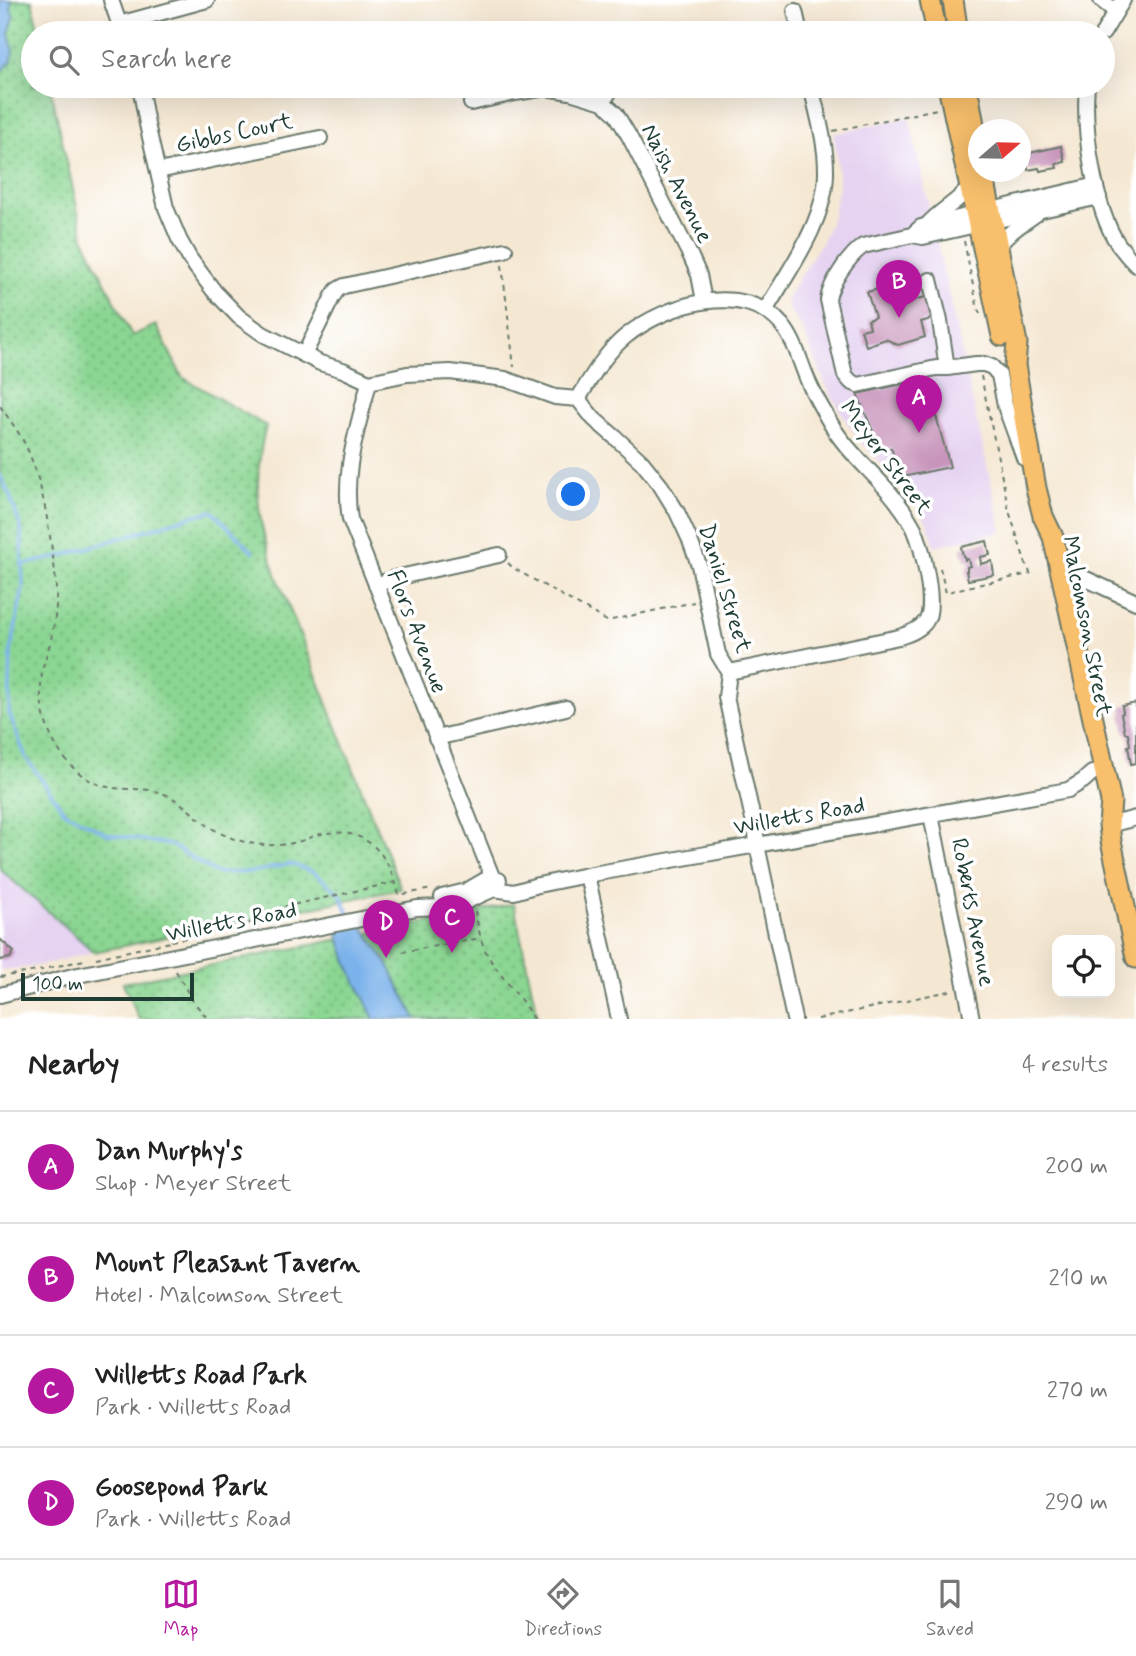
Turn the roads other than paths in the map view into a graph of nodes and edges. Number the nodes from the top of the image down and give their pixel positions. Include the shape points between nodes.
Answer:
1 (111, 0) edge
2 (208, 0) edge
3 (930, 0) edge
4 (953, 0) edge
5 (1101, 0) edge
6 (1119, 5) edge
7 (795, 11) dead end
8 (118, 21) edge
9 (145, 21) edge
10 (797, 21) edge
11 (934, 21) edge
12 (956, 21) edge
13 (1109, 21) edge
14 (142, 98) edge
15 (493, 98) edge
16 (590, 98) edge
17 (605, 98) edge
18 (814, 98) edge
19 (951, 98) edge
20 (969, 98) edge
21 (1086, 98) edge
22 (603, 102) junction
23 (471, 103) dead end
24 (973, 119) edge
25 (320, 138) dead end
26 (158, 171) junction
27 (983, 182) edge
28 (970, 187) junction
29 (1097, 191) junction
30 (1043, 209) junction
31 (984, 217) junction
32 (926, 226) junction
33 (912, 234) junction
34 (998, 247) junction
35 (505, 250) road end
36 (1136, 265) edge
37 (930, 280) dead end
38 (704, 301) junction
39 (765, 311) junction
40 (304, 355) junction
41 (1016, 365) junction
42 (947, 368) junction
43 (369, 382) junction
44 (578, 399) junction
45 (1036, 488) junction
46 (1043, 516) junction
47 (499, 555) road end
48 (376, 585) junction
49 (1067, 599) junction
50 (1136, 601) edge
51 (729, 672) junction
52 (566, 708) dead end
53 (436, 738) junction
54 (1092, 773) junction
55 (932, 815) junction
56 (1136, 818) edge
57 (1109, 825) junction
58 (757, 845) junction
59 (587, 875) junction
60 (494, 884) junction
61 (1136, 958) edge
62 (53, 980) junction
63 (0, 987) edge
64 (0, 995) edge
65 (619, 1019) edge
66 (794, 1019) edge
67 (972, 1019) edge

1 - 8 street
2 - 9 street
3 - 11 main road
4 - 12 main road
5 - 6 street
6 - 13 street
7 - 10 street
14 - 26 street
15 - 23 street
16 - 22 street
17 - 22 street
18 - 39 street via 826,154 820,209
19 - 28 main road, Malcomson Street
20 - 24 main road
21 - 29 street
22 - 38 street, Naish Avenue via 629,136 685,245 699,275
25 - 26 street, Gibbs Court
26 - 40 street via 179,239 214,291 262,334
27 - 31 main road, Malcomson Street
28 - 31 main road, Malcomson Street
28 - 32 street
29 - 30 street
29 - 31 street
29 - 36 street via 1117,243
30 - 31 street
30 - 34 street via 1004,237
31 - 32 street
31 - 33 street via 923,237
31 - 34 main road, Malcomson Street
31 - 41 main road, Malcomson Street via 1004,347
32 - 33 street
33 - 42 street via 856,250 829,292 844,371 858,385
34 - 41 main road, Malcomson Street via 1017,343
35 - 40 street via 344,286 333,296
37 - 42 street
38 - 39 street via 739,302
38 - 44 street via 664,314 627,335 601,362
39 - 51 street, Meyer Street via 781,324 794,345 819,404 841,440 900,505 914,529 931,604 926,622 907,635
40 - 43 street
41 - 45 main road, Malcomson Street
42 - 45 street via 984,365 999,375 1005,406
43 - 44 street via 450,372 496,378 555,397
43 - 48 street, Flors Avenue via 347,476 347,499 350,519
44 - 51 street, Daniel Street via 642,462 677,512 699,565 718,654
45 - 46 main road, Malcomson Street
46 - 49 main road, Malcomson Street via 1053,537
46 - 54 main road, Malcomson Street
47 - 48 street
48 - 53 street, Flors Avenue
49 - 50 street via 1084,578
49 - 57 main road, Malcomson Street via 1111,801
51 - 58 street, Daniel Street via 726,697
52 - 53 street
53 - 60 street, Flors Avenue
54 - 55 street, Willetts Road via 1068,790
54 - 57 main road, Malcomson Street
55 - 58 street, Willetts Road
55 - 67 street, Roberts Avenue
56 - 57 street
57 - 61 main road, Malcomson Street
58 - 59 street, Willetts Road
58 - 66 street, Daniel Street
59 - 60 street, Willetts Road via 538,885
59 - 65 street
60 - 62 street, Willetts Road via 485,880 417,908
62 - 63 street, Willetts Road
62 - 64 street, Willetts Road

